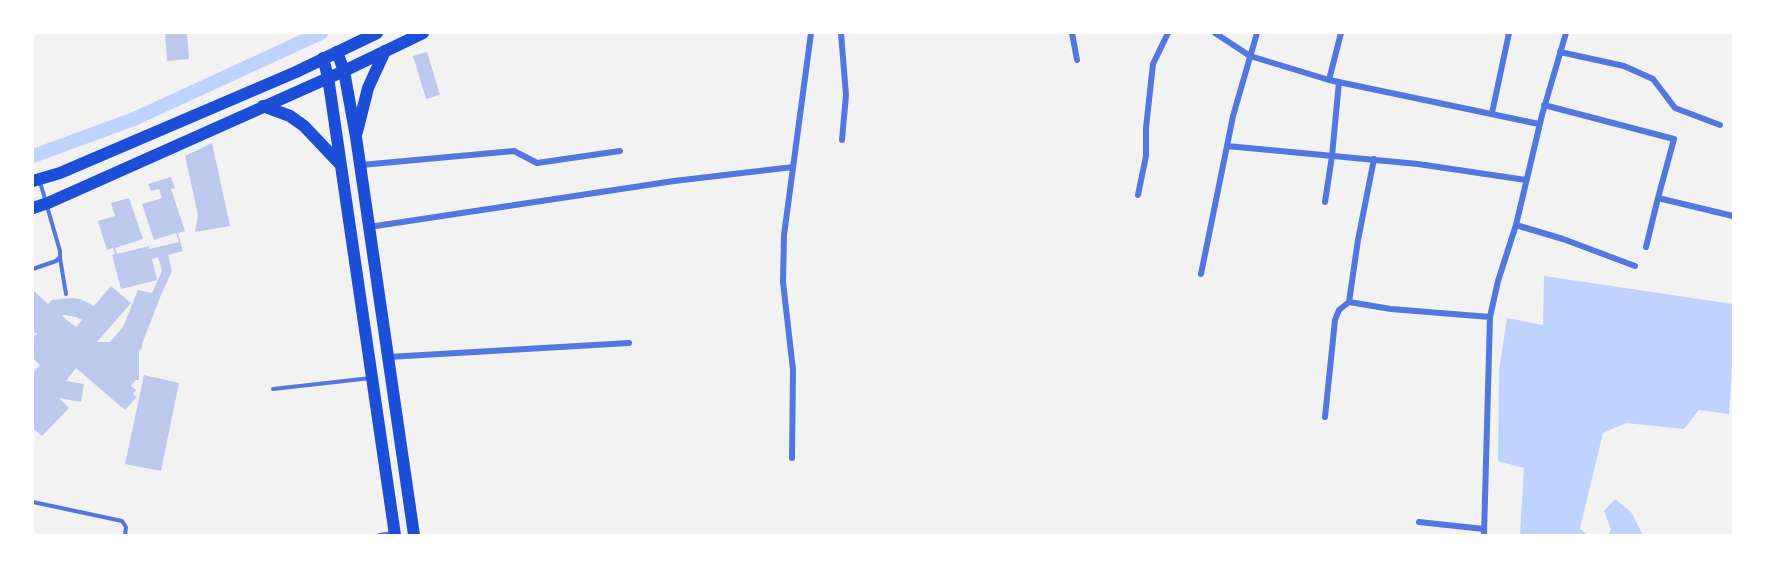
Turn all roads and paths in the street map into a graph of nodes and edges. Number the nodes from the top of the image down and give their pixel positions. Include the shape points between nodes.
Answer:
1 (377, 33) edge
2 (423, 33) edge
3 (811, 33) edge
4 (841, 33) edge
5 (1071, 33) edge
6 (1168, 33) edge
7 (1215, 33) edge
8 (1257, 33) edge
9 (1341, 33) edge
10 (1509, 33) edge
11 (1566, 33) edge
12 (385, 51) junction
13 (337, 52) junction
14 (1560, 52) junction
15 (1250, 56) junction
16 (323, 58) junction
17 (1077, 60) dead end
18 (344, 71) junction
19 (328, 77) junction
20 (1329, 80) junction
21 (1339, 82) junction
22 (1544, 105) junction
23 (263, 106) junction
24 (1492, 113) junction
25 (1539, 124) junction
26 (1720, 125) dead end
27 (356, 137) junction
28 (842, 140) dead end
29 (1227, 146) junction
30 (620, 151) dead end
31 (1332, 156) junction
32 (1374, 159) junction
33 (340, 164) junction
34 (360, 165) junction
35 (793, 167) junction
36 (36, 180) edge
37 (1526, 180) junction
38 (1138, 195) dead end
39 (1658, 198) junction
40 (1325, 202) dead end
41 (48, 203) junction
42 (33, 208) edge
43 (1733, 216) edge
44 (1516, 225) junction
45 (368, 227) junction
46 (1646, 247) dead end
47 (60, 257) junction
48 (1635, 266) dead end
49 (33, 269) edge
50 (1201, 274) dead end
51 (66, 294) dead end
52 (1349, 302) junction
53 (1490, 317) junction
54 (629, 343) dead end
55 (388, 357) junction
56 (372, 378) junction
57 (273, 389) dead end
58 (1325, 417) dead end
59 (792, 458) dead end
60 (33, 502) edge
61 (1419, 522) dead end
62 (1484, 532) edge
63 (395, 534) edge
64 (125, 535) edge
65 (379, 535) edge
66 (414, 535) edge

1 - 13 main road
2 - 12 main road
3 - 35 street
4 - 28 street via 846,95
5 - 17 street
6 - 38 street via 1154,64 1146,156
7 - 15 street
8 - 15 street
9 - 20 street
10 - 24 street
11 - 14 street
12 - 18 main road
12 - 27 main road via 368,88
13 - 16 main road
13 - 18 main road
14 - 22 street
14 - 26 street via 1624,66 1653,79 1675,108
15 - 20 street
15 - 29 street
16 - 19 main road
16 - 36 main road
18 - 19 main road
18 - 27 main road
19 - 23 main road
19 - 33 main road
20 - 21 street
21 - 24 street
21 - 31 street
22 - 25 street
22 - 39 street via 1674,139
23 - 33 main road via 304,126
23 - 41 main road
24 - 25 street
25 - 37 street
27 - 34 main road
29 - 31 street
29 - 50 street
30 - 34 street via 537,163 514,151
31 - 32 street
31 - 40 street
32 - 37 street
32 - 52 street
33 - 56 main road
34 - 45 main road
35 - 45 street
35 - 59 street via 784,234 783,282 792,370
36 - 41 lane
37 - 44 street
39 - 43 street
39 - 46 street
41 - 42 main road
41 - 47 lane
44 - 48 street
44 - 53 street
45 - 55 main road
47 - 49 lane
47 - 51 lane
52 - 53 street
52 - 58 street via 1335,320
53 - 62 street
54 - 55 street
55 - 66 main road
56 - 57 lane
56 - 63 main road
60 - 64 lane via 122,521
61 - 62 street
63 - 65 lane

